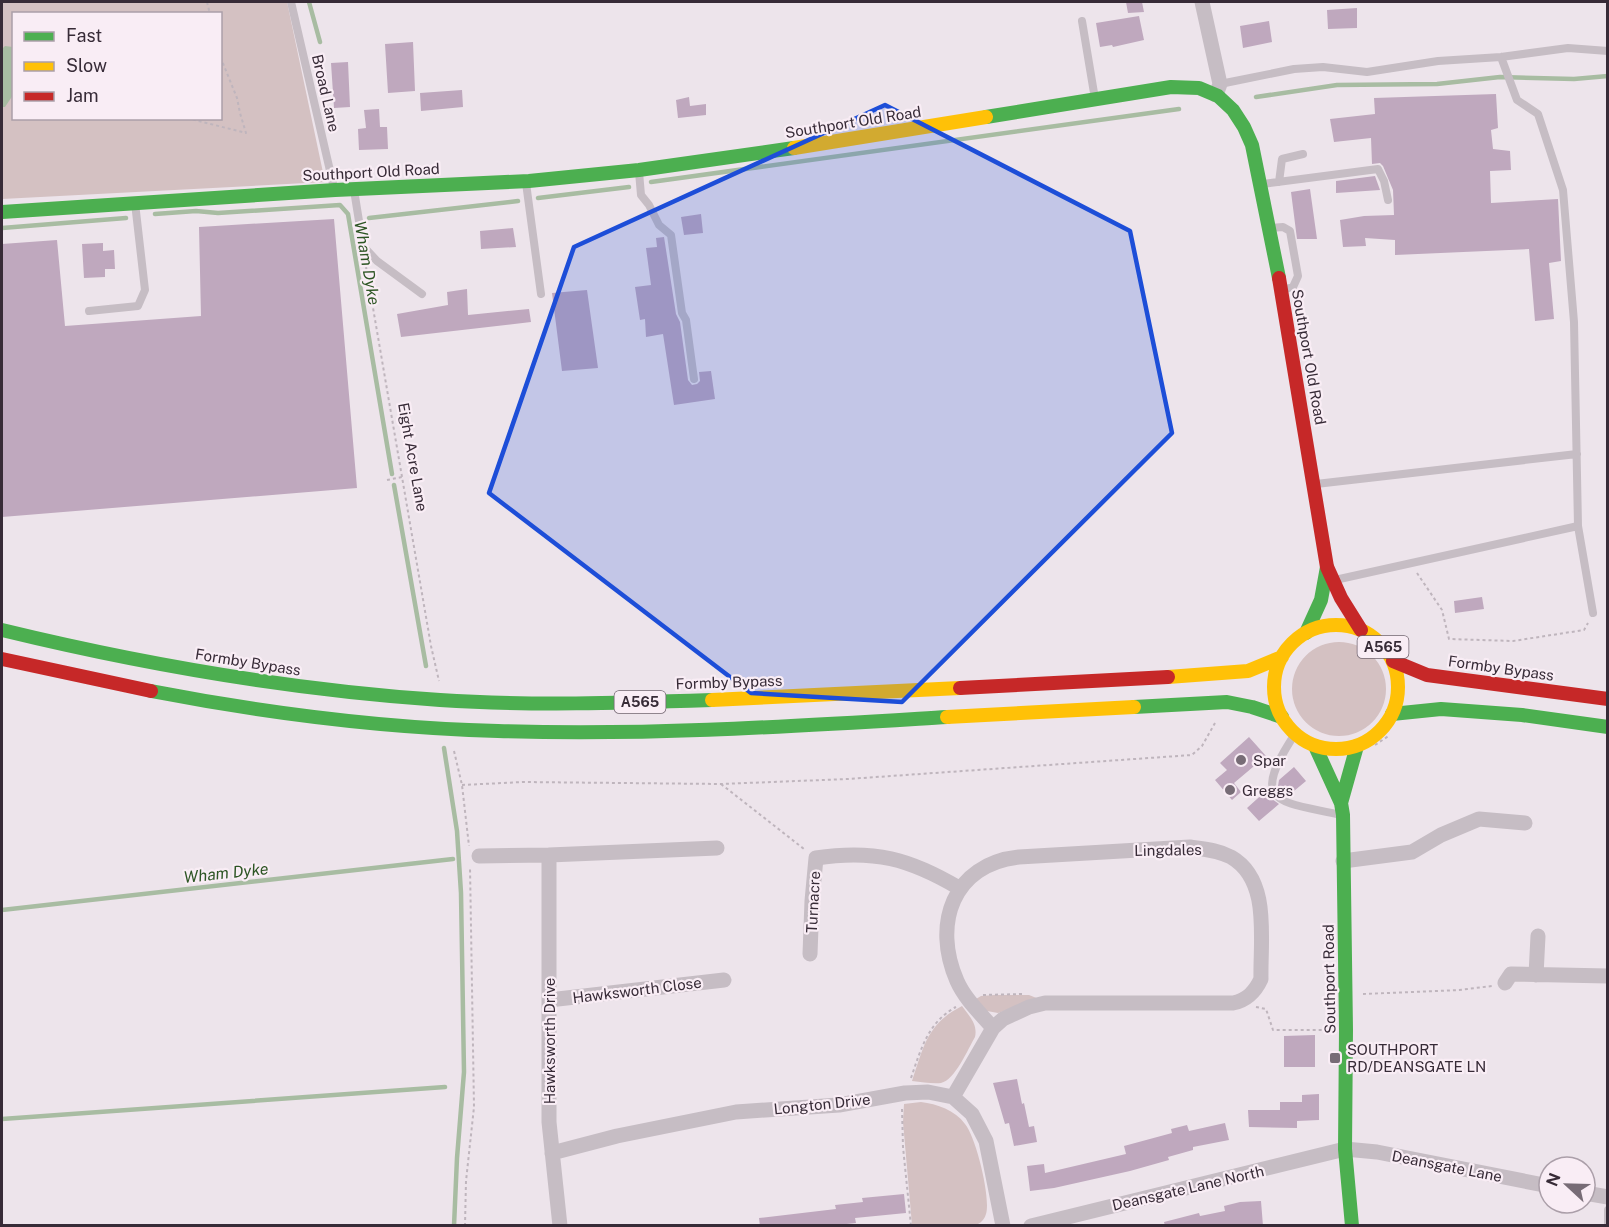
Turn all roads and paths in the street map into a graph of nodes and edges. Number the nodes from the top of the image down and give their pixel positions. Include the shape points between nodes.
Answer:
1 (291, 2) edge
2 (1202, 2) edge
3 (1082, 21) dead end
4 (1608, 51) edge
5 (1501, 57) junction
6 (222, 61) edge
7 (1218, 89) junction
8 (1096, 100) junction
9 (195, 120) edge
10 (1303, 154) dead end
11 (639, 170) junction
12 (526, 182) junction
13 (1279, 182) junction
14 (1261, 185) junction
15 (354, 189) junction
16 (334, 190) junction
17 (1388, 200) dead end
18 (135, 202) junction
19 (2, 212) edge
20 (1269, 228) junction
21 (363, 246) junction
22 (1281, 290) junction
23 (422, 294) dead end
24 (541, 294) dead end
25 (89, 311) dead end
26 (694, 379) dead end
27 (1577, 454) junction
28 (403, 477) junction
29 (387, 480) dead end
30 (1314, 484) junction
31 (1578, 526) junction
32 (1410, 563) junction
33 (1327, 567) junction
34 (1333, 580) junction
35 (1593, 613) joint
36 (2, 630) edge
37 (1360, 630) junction
38 (1306, 633) junction
39 (1282, 657) junction
40 (2, 659) edge
41 (1393, 661) junction
42 (1608, 699) edge
43 (443, 700) junction
44 (1227, 702) junction
45 (1392, 714) junction
46 (1282, 717) junction
47 (1608, 727) edge
48 (450, 729) junction
49 (1295, 734) junction
50 (1315, 746) junction
51 (1357, 746) junction
52 (721, 784) junction
53 (462, 785) junction
54 (1342, 809) junction
55 (1525, 823) dead end
56 (717, 848) dead end
57 (549, 855) junction
58 (816, 858) junction
59 (473, 860) junction
60 (1343, 861) junction
61 (960, 888) junction
62 (1538, 936) dead end
63 (810, 954) dead end
64 (1536, 975) junction
65 (1608, 976) edge
66 (724, 980) dead end
67 (1505, 983) joint
68 (1030, 994) dead end
69 (1346, 994) junction
70 (549, 1000) junction
71 (969, 1000) junction
72 (1239, 1002) junction
73 (993, 1028) junction
74 (1346, 1030) junction
75 (905, 1093) junction
76 (953, 1097) junction
77 (1345, 1149) junction
78 (552, 1153) junction
79 (1537, 1184) edge
80 (1608, 1210) edge
81 (1608, 1223) edge
82 (465, 1226) edge
83 (560, 1226) edge
84 (911, 1226) edge
85 (1003, 1226) edge
86 (1031, 1226) edge
87 (1352, 1226) edge

1 - 16 lane, Broad Lane
2 - 7 street
3 - 8 lane
4 - 5 lane via 1568,48
5 - 7 lane via 1438,61 1367,72 1323,67 1294,69
5 - 27 lane via 1516,100 1538,114 1563,190 1574,322
6 - 9 path via 246,133
7 - 8 main road, Southport Old Road via 1171,87
7 - 14 main road, Southport Old Road via 1243,122
8 - 11 main road, Southport Old Road
10 - 13 lane via 1282,159
11 - 12 main road, Southport Old Road
11 - 26 lane via 641,195 659,225 671,235
12 - 15 main road, Southport Old Road
12 - 24 lane
13 - 14 lane
13 - 17 lane via 1378,169
14 - 20 main road, Southport Old Road
15 - 16 main road, Southport Old Road
15 - 21 lane
16 - 18 main road, Southport Old Road
18 - 19 main road, Southport Old Road
18 - 25 lane via 145,290 142,299 138,306
20 - 22 main road, Southport Old Road
20 - 22 lane via 1290,231 1298,276 1293,288
21 - 23 lane
21 - 28 path, Eight Acre Lane
22 - 30 main road, Southport Old Road
27 - 30 lane
27 - 31 lane
28 - 29 path
28 - 43 path, Eight Acre Lane
30 - 33 main road, Southport Old Road
31 - 32 lane
31 - 35 lane
32 - 34 lane
32 - 35 path via 1442,610 1449,639 1514,641 1584,630
33 - 34 main road
33 - 38 main road via 1321,600
34 - 37 main road
36 - 43 main road, Formby Bypass / A565 via 75,649 198,672 320,690
37 - 38 main road, A565 via 1324,626
37 - 41 main road, A565 via 1385,648
38 - 39 main road, A565
39 - 43 main road, Formby Bypass / A565 via 1248,671 1195,676 748,699 601,703
39 - 46 main road, A565 via 1275,677 1275,698
40 - 48 main road, A565 via 192,700 321,718
41 - 42 main road, Formby Bypass / A565 via 1427,675
41 - 45 main road, A565 via 1398,697
44 - 46 main road, A565
44 - 48 main road, A565 via 751,728 600,733
44 - 52 path via 1202,746 1192,755
45 - 47 main road via 1442,709
45 - 51 main road via 1377,733
46 - 49 main road, A565
48 - 53 path
49 - 50 main road, A565
49 - 54 lane via 1273,774 1274,793 1285,802
50 - 51 main road, A565 via 1336,750
50 - 54 main road, Southport Road
51 - 54 main road, Southport Road
52 - 53 path
52 - 58 path
53 - 59 path
54 - 60 main road, Southport Road
55 - 60 street via 1479,819 1412,852
56 - 57 street
57 - 59 street
57 - 70 street, Hawksworth Drive
58 - 61 street, Turnacre via 895,858
58 - 63 street, Turnacre
59 - 82 path via 474,1088
60 - 69 main road, Southport Road
61 - 71 street, Lingdales via 946,929 957,981
61 - 72 street, Lingdales via 985,866 1008,858 1190,847 1231,856 1246,868 1259,895 1261,979 1256,989
62 - 64 street
64 - 65 street
64 - 67 street via 1511,974
66 - 70 street, Hawksworth Close
67 - 69 path via 1459,990
68 - 71 path via 987,994
69 - 74 main road, Southport Road
70 - 78 street, Hawksworth Drive
71 - 73 street, Lingdales
71 - 75 path via 933,1024
72 - 73 street via 1045,1003 1004,1019
72 - 74 path via 1266,1009 1273,1030
73 - 76 street
74 - 77 main road, Southport Road
75 - 76 street, Longton Drive
75 - 78 street, Longton Drive via 839,1105 736,1112
75 - 84 path via 901,1124
76 - 85 street via 972,1114 986,1141
77 - 79 street, Deansgate Lane
77 - 86 street, Deansgate Lane North
77 - 87 main road, Southport Road
78 - 83 street, Hawksworth Drive
80 - 81 lane

